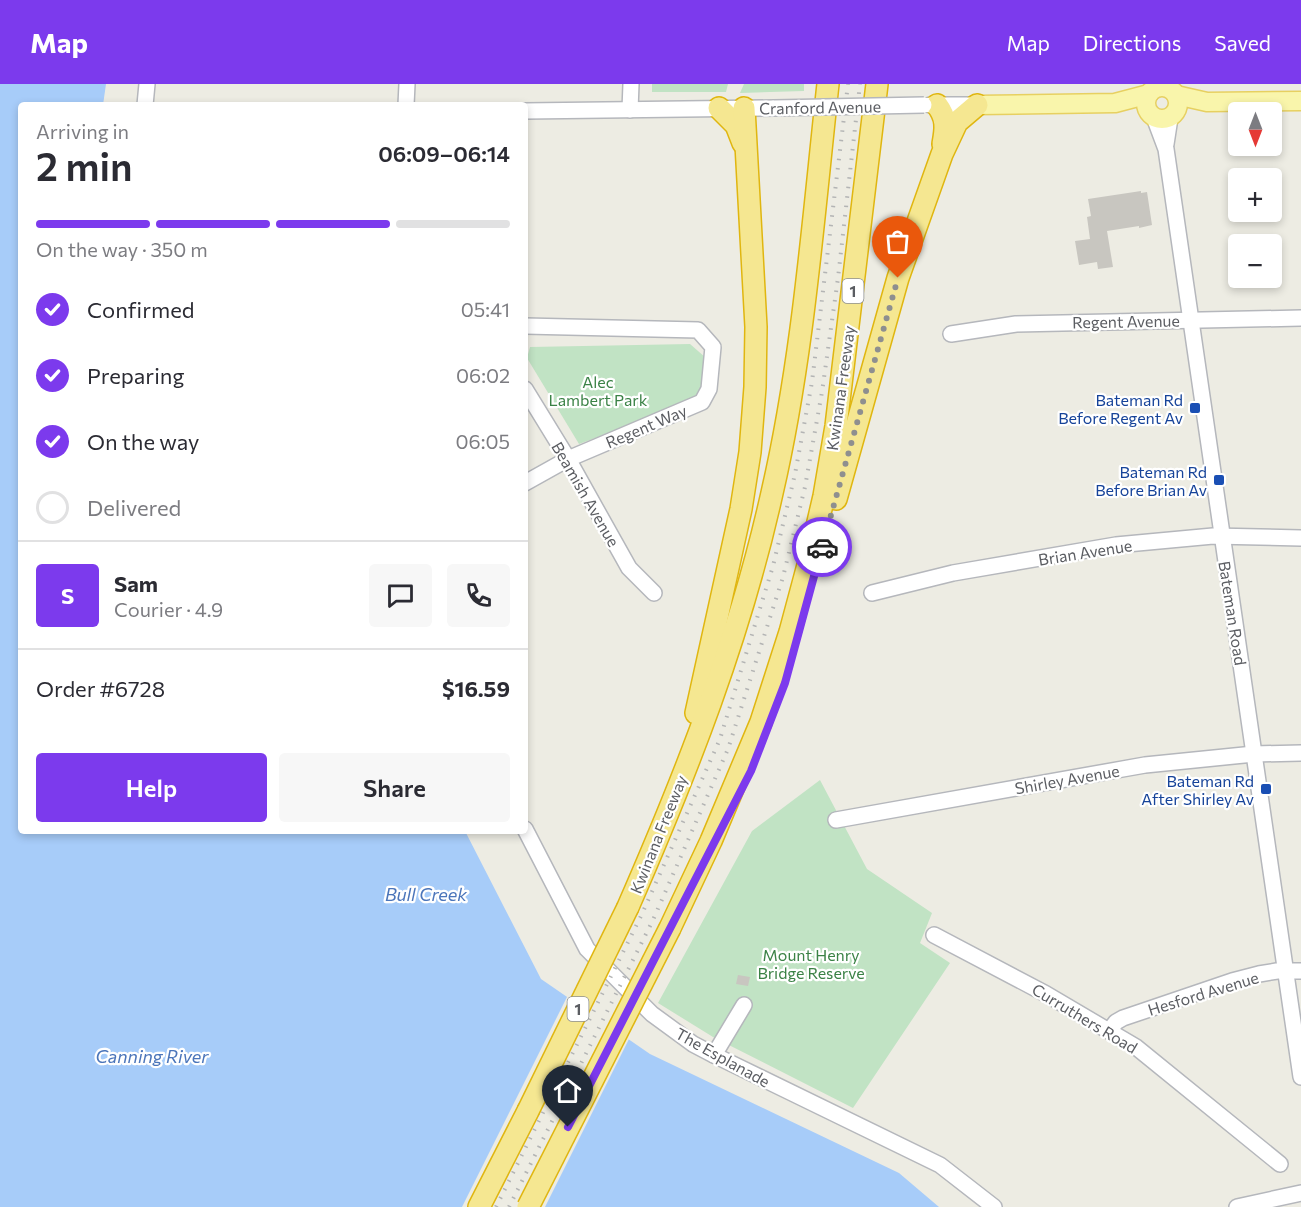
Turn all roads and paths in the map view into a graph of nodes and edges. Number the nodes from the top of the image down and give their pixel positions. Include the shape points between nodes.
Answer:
1 (138, 84) edge
2 (147, 84) edge
3 (406, 84) edge
4 (631, 84) edge
5 (828, 84) edge
6 (877, 84) edge
7 (1162, 99) edge
8 (1301, 101) edge
9 (136, 102) edge
10 (145, 102) edge
11 (406, 102) edge
12 (930, 105) junction
13 (976, 105) junction
14 (719, 108) junction
15 (744, 108) junction
16 (630, 110) junction
17 (528, 111) edge
18 (942, 154) junction
19 (747, 155) junction
20 (1301, 318) edge
21 (1190, 320) junction
22 (528, 326) edge
23 (951, 333) dead end
24 (528, 394) edge
25 (568, 459) junction
26 (528, 481) edge
27 (1222, 537) junction
28 (1301, 538) edge
29 (654, 593) dead end
30 (872, 593) dead end
31 (1301, 753) edge
32 (1254, 754) junction
33 (682, 775) junction
34 (836, 820) dead end
35 (528, 834) edge
36 (673, 923) junction
37 (934, 935) dead end
38 (1285, 971) junction
39 (1301, 971) edge
40 (744, 1005) dead end
41 (1110, 1030) junction
42 (714, 1055) junction
43 (1301, 1077) edge
44 (1280, 1164) dead end
45 (1301, 1193) edge
46 (479, 1207) edge
47 (528, 1207) edge
48 (993, 1207) edge
49 (1237, 1207) edge

1 - 9 street
2 - 10 street
3 - 11 street
4 - 16 street
5 - 33 highway, Kwinana Freeway / 1 via 796,354 773,492 725,665
6 - 36 highway, Kwinana Freeway / 1 via 836,426 808,565 761,722
7 - 8 main road, Cranford Avenue
7 - 13 main road, Cranford Avenue
7 - 21 street, Bateman Road
12 - 13 street, Cranford Avenue
12 - 15 street, Cranford Avenue, bridge
12 - 18 highway via 944,114
13 - 18 highway via 957,122
14 - 15 street, Cranford Avenue
14 - 16 street, Cranford Avenue
14 - 19 highway via 736,125
15 - 19 highway
16 - 17 street, Cranford Avenue
18 - 36 highway via 898,278 785,683 751,771
19 - 33 highway via 756,327 750,452
20 - 21 street, Regent Avenue
21 - 23 street, Regent Avenue via 1016,324
21 - 27 street, Bateman Road
22 - 25 street, Regent Way via 698,330 713,347 710,389 702,402
24 - 25 street, Beamish Avenue
25 - 26 street, Regent Way
25 - 29 street, Beamish Avenue via 628,568
27 - 28 street, Brian Avenue
27 - 30 street, Brian Avenue via 1116,545 953,573
27 - 32 street, Bateman Road
31 - 32 street, Shirley Avenue
32 - 34 street, Shirley Avenue via 1145,765
32 - 38 street, Bateman Road
33 - 46 highway, Kwinana Freeway / 1, bridge via 628,908
35 - 42 street, The Esplanade via 587,949 652,1014
36 - 47 highway, Kwinana Freeway / 1, bridge
37 - 41 street, Curruthers Road
38 - 39 street, Hesford Avenue
38 - 41 street, Hesford Avenue via 1221,985 1123,1018
38 - 43 street, Bateman Road
40 - 42 street
41 - 44 street, Curruthers Road
42 - 48 street, The Esplanade via 940,1165
45 - 49 street

